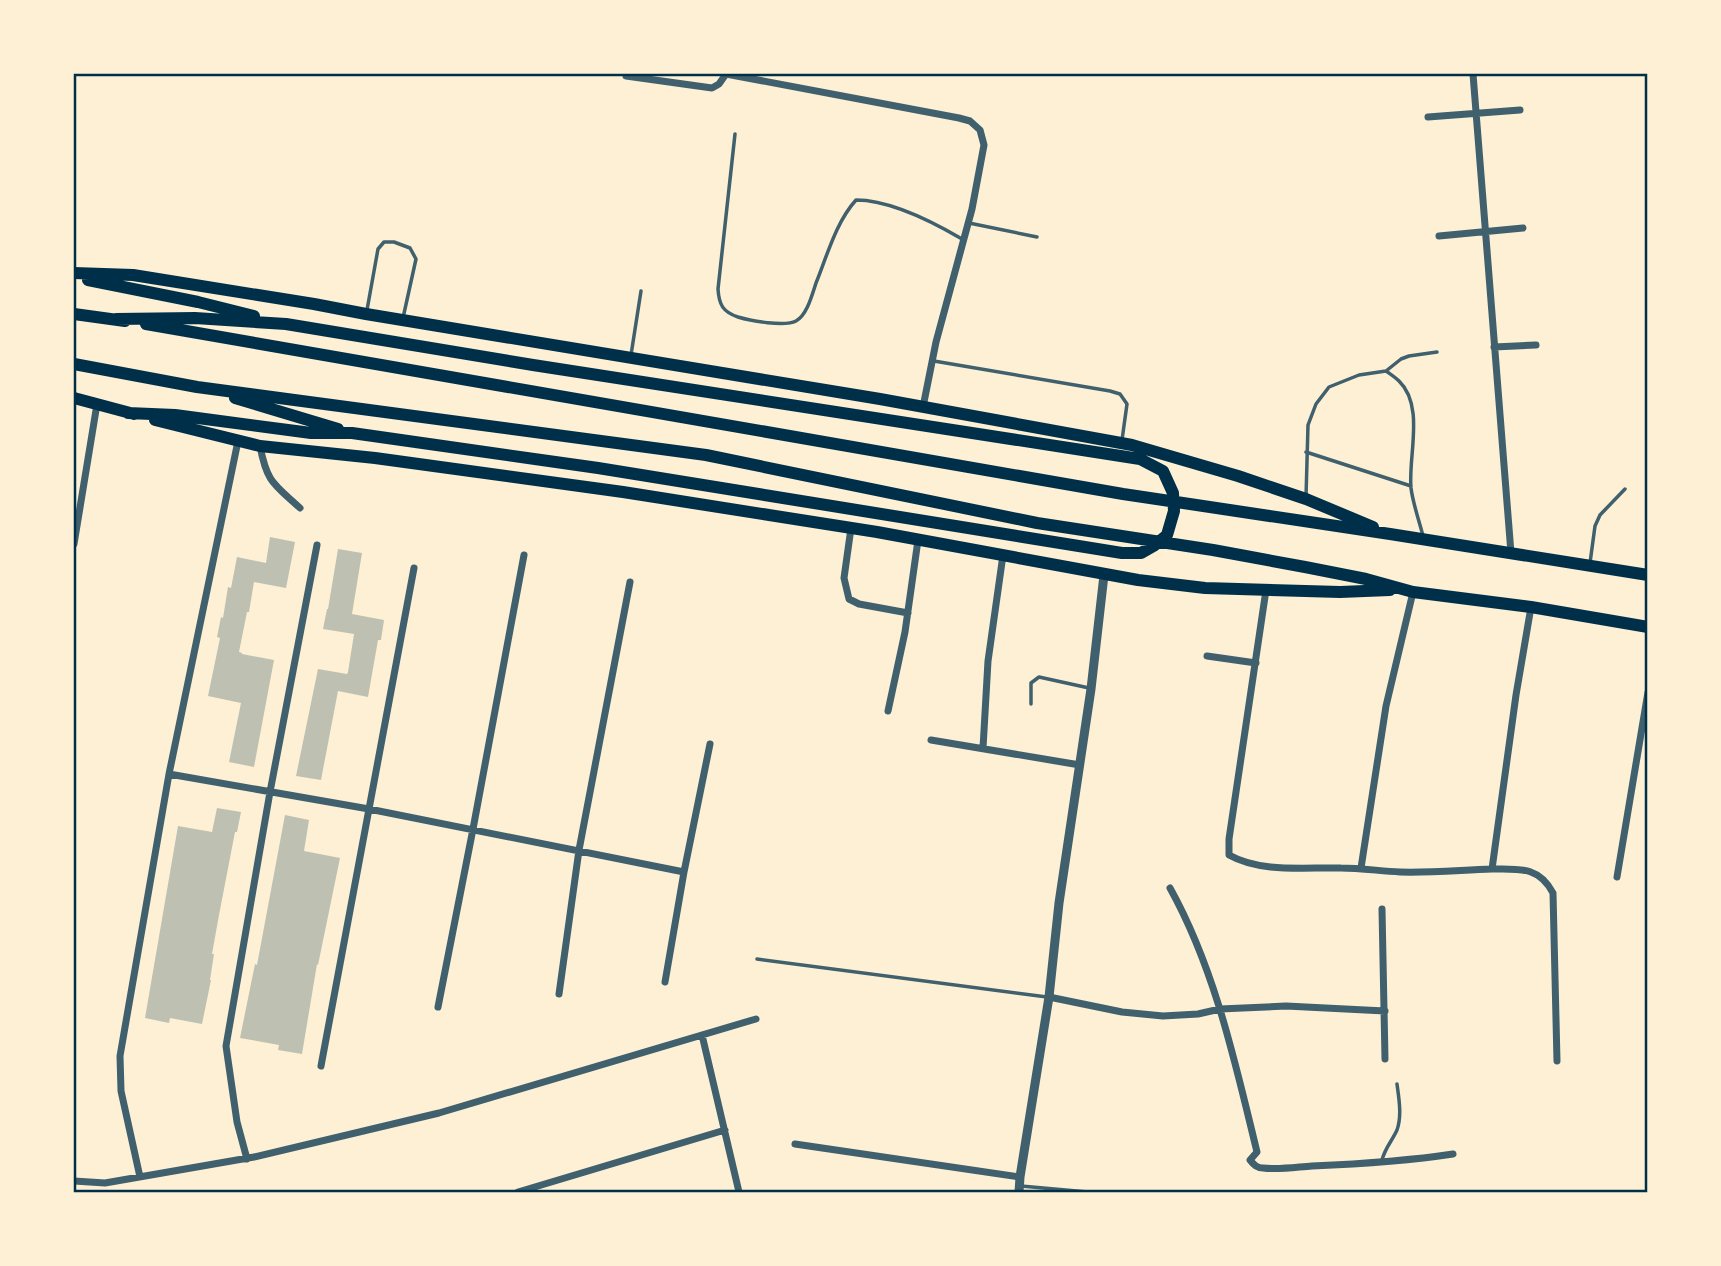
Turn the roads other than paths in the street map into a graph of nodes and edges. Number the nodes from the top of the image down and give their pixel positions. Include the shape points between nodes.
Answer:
1 (726, 74) edge
2 (1473, 74) edge
3 (626, 76) dead end
4 (1520, 110) dead end
5 (1476, 114) junction
6 (1427, 117) dead end
7 (735, 134) dead end
8 (969, 223) junction
9 (1523, 228) dead end
10 (1485, 232) junction
11 (1440, 236) dead end
12 (1037, 237) dead end
13 (964, 240) junction
14 (74, 275) edge
15 (640, 291) dead end
16 (74, 314) edge
17 (366, 314) junction
18 (117, 319) junction
19 (402, 320) junction
20 (286, 324) junction
21 (1536, 345) dead end
22 (1494, 347) junction
23 (1437, 352) dead end
24 (630, 358) junction
25 (932, 361) junction
26 (74, 364) edge
27 (1386, 371) junction
28 (197, 387) junction
29 (74, 398) edge
30 (97, 404) junction
31 (923, 407) junction
32 (128, 413) junction
33 (352, 433) junction
34 (238, 441) junction
35 (1122, 443) junction
36 (260, 446) junction
37 (1306, 452) junction
38 (1411, 486) junction
39 (1625, 489) dead end
40 (1306, 499) junction
41 (300, 508) dead end
42 (851, 528) junction
43 (1390, 534) junction
44 (918, 540) junction
45 (1424, 540) junction
46 (74, 544) edge
47 (317, 545) dead end
48 (1511, 553) junction
49 (524, 555) dead end
50 (1003, 555) junction
51 (1590, 566) junction
52 (414, 568) dead end
53 (1104, 575) junction
54 (1647, 575) edge
55 (630, 582) dead end
56 (1266, 590) junction
57 (1408, 591) junction
58 (1531, 607) junction
59 (908, 613) junction
60 (1647, 627) edge
61 (1207, 656) dead end
62 (1256, 663) junction
63 (1091, 689) junction
64 (1647, 692) edge
65 (1031, 704) dead end
66 (888, 711) dead end
67 (931, 740) dead end
68 (710, 744) dead end
69 (984, 748) junction
70 (1080, 765) junction
71 (169, 774) junction
72 (270, 792) junction
73 (369, 809) junction
74 (473, 829) junction
75 (579, 850) junction
76 (1361, 868) junction
77 (1492, 869) junction
78 (684, 872) junction
79 (1617, 877) dead end
80 (1170, 888) dead end
81 (1382, 909) dead end
82 (757, 959) dead end
83 (665, 982) dead end
84 (559, 994) dead end
85 (1049, 997) junction
86 (438, 1007) dead end
87 (1220, 1009) junction
88 (1385, 1011) junction
89 (756, 1019) dead end
90 (702, 1035) junction
91 (1385, 1059) dead end
92 (1557, 1060) dead end
93 (321, 1066) dead end
94 (1397, 1084) dead end
95 (725, 1130) junction
96 (795, 1144) dead end
97 (1453, 1154) dead end
98 (247, 1158) junction
99 (1381, 1162) junction
100 (140, 1177) junction
101 (74, 1181) edge
102 (104, 1183) junction
103 (1019, 1185) edge
104 (107, 1192) edge
105 (518, 1192) edge
106 (739, 1192) edge
107 (1088, 1192) edge

1 - 3 street via 712,88
1 - 8 street via 970,121 980,130 984,145
2 - 5 street
4 - 5 street
5 - 6 street
5 - 10 street
7 - 13 lane via 718,289 725,312 786,324 799,320 842,221 856,200 870,200 931,221
8 - 12 lane
8 - 13 street
9 - 10 street
10 - 11 street
10 - 22 street
13 - 25 street
14 - 17 main road via 133,275
14 - 20 main road
15 - 24 lane
16 - 18 main road
17 - 19 main road
17 - 19 lane via 378,249 384,242 394,242 410,248 416,259
18 - 20 main road
18 - 43 main road via 1136,496
19 - 24 main road
20 - 33 main road via 1140,459 1163,471 1173,493 1174,511 1167,535 1155,545 1141,552 1122,553
21 - 22 street
22 - 48 street
23 - 27 lane via 1409,356
24 - 31 main road
25 - 31 street
25 - 35 lane via 1120,394 1126,404
26 - 28 main road
27 - 37 lane via 1329,387 1308,425
27 - 38 lane via 1400,382 1411,402
28 - 33 main road
28 - 57 main road via 706,455 1037,523 1292,564
29 - 30 main road
30 - 32 main road
30 - 46 street
31 - 35 main road
32 - 33 main road via 311,433
32 - 34 main road
34 - 36 main road
34 - 71 street
35 - 40 main road
36 - 41 street via 272,482
36 - 42 main road via 609,490
37 - 38 lane
37 - 40 lane
38 - 45 lane
39 - 51 lane via 1600,515
40 - 43 main road
42 - 44 main road
42 - 59 street via 844,578 849,599
43 - 45 main road
44 - 50 main road
44 - 59 street
45 - 48 main road
47 - 72 street
48 - 51 main road
49 - 74 street
50 - 53 main road
50 - 69 street via 988,660
51 - 54 main road
52 - 73 street
53 - 56 main road via 1205,588
53 - 63 street
55 - 75 street
56 - 57 main road
56 - 62 street
57 - 58 main road
57 - 76 street
58 - 60 main road
58 - 77 street
59 - 66 street
61 - 62 street
62 - 76 street via 1229,855 1277,867
63 - 65 lane via 1039,677 1031,683
63 - 70 street
64 - 79 street
67 - 69 street
68 - 78 street
69 - 70 street
70 - 85 street
71 - 72 street
71 - 100 street via 121,1056 121,1091
72 - 73 street
72 - 98 street via 226,1046
73 - 74 street
73 - 93 street
74 - 75 street
74 - 86 street
75 - 78 street
75 - 84 street
76 - 77 street via 1401,872
77 - 92 street via 1539,875 1553,893
78 - 83 street
80 - 87 street via 1186,917
81 - 88 street
82 - 85 lane
85 - 87 street via 1163,1016
85 - 103 street
87 - 88 street via 1286,1006
87 - 99 street via 1257,1152 1250,1160 1255,1166 1276,1169
88 - 91 street
89 - 90 street
90 - 95 street
90 - 98 street via 439,1113
94 - 99 lane via 1398,1125
95 - 105 street
95 - 106 street
96 - 103 street
97 - 99 street
98 - 100 street
100 - 102 street
101 - 102 street
102 - 104 street
103 - 107 lane

